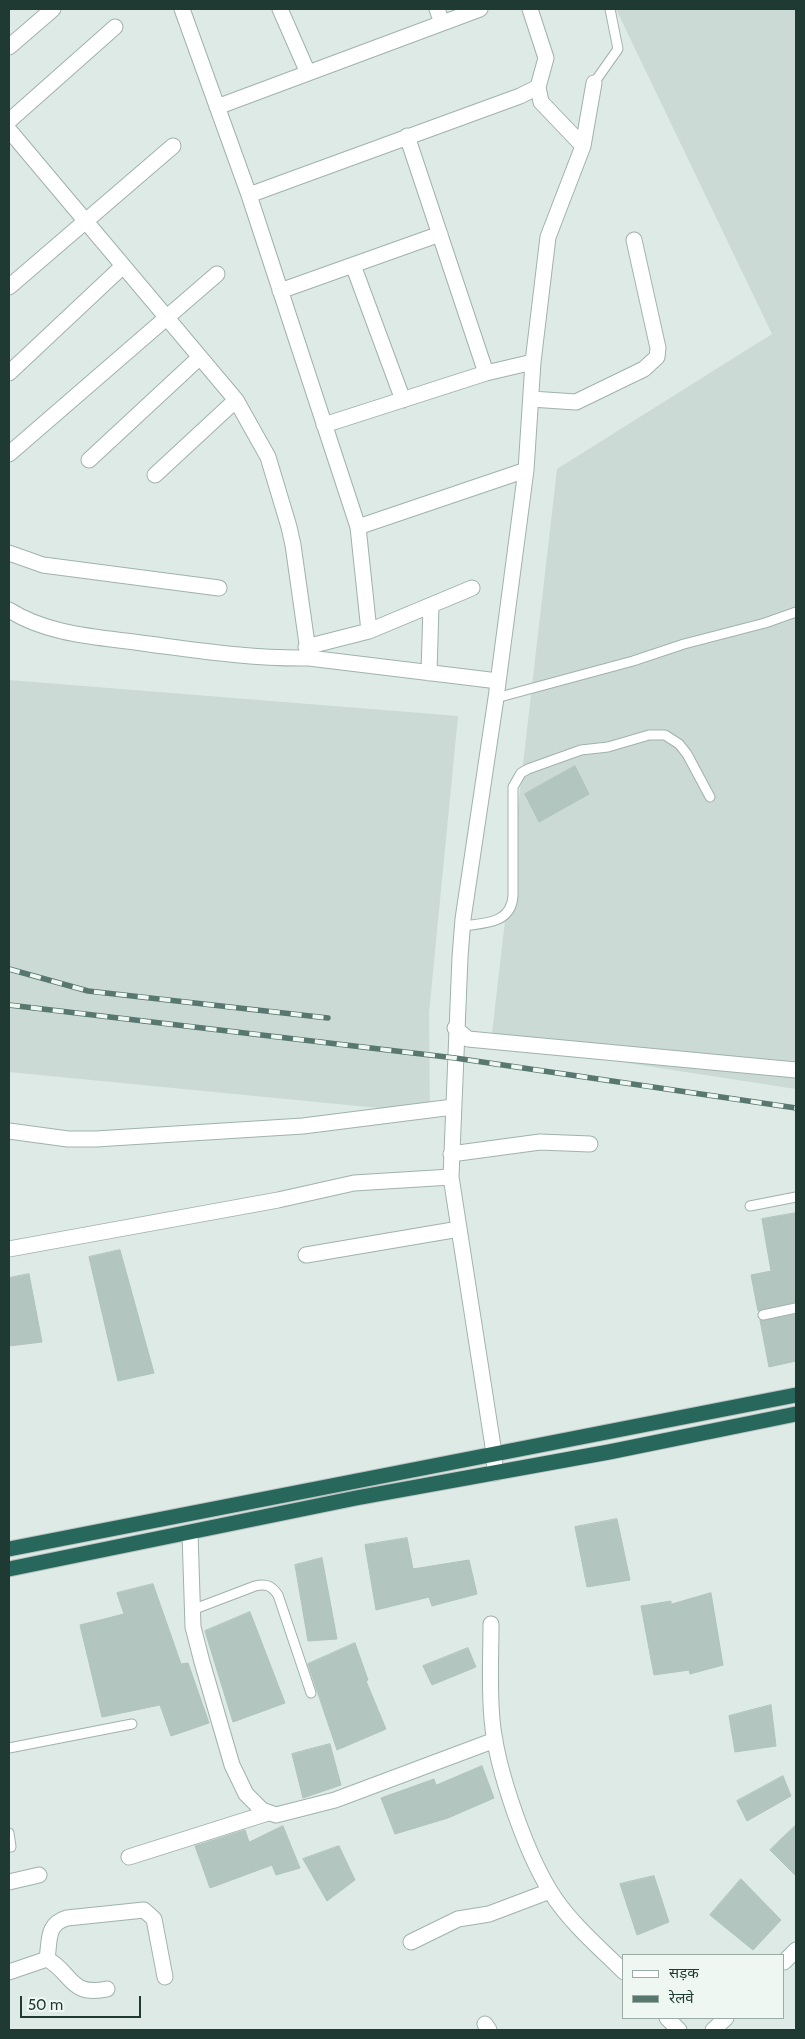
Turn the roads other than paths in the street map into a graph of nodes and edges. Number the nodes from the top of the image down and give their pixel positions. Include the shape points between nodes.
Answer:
1 (53, 9) edge
2 (182, 9) edge
3 (280, 9) edge
4 (480, 9) edge
5 (530, 9) edge
6 (612, 9) edge
7 (440, 16) edge
8 (115, 27) dead end
9 (9, 47) edge
10 (308, 73) junction
11 (594, 83) joint
12 (538, 88) junction
13 (217, 107) junction
14 (9, 121) edge
15 (9, 130) edge
16 (407, 136) junction
17 (173, 146) dead end
18 (583, 146) junction
19 (249, 195) junction
20 (85, 221) junction
21 (440, 234) junction
22 (634, 240) dead end
23 (353, 265) junction
24 (123, 266) junction
25 (217, 274) dead end
26 (9, 287) edge
27 (280, 291) junction
28 (166, 317) junction
29 (200, 357) junction
30 (533, 362) junction
31 (9, 373) edge
32 (486, 373) junction
33 (531, 399) junction
34 (236, 400) junction
35 (403, 400) junction
36 (324, 425) junction
37 (9, 454) edge
38 (89, 460) dead end
39 (526, 470) junction
40 (155, 475) dead end
41 (358, 527) junction
42 (9, 553) edge
43 (220, 588) dead end
44 (472, 588) dead end
45 (431, 606) junction
46 (9, 610) edge
47 (796, 612) edge
48 (369, 631) junction
49 (307, 652) junction
50 (429, 673) junction
51 (498, 681) junction
52 (496, 698) junction
53 (710, 796) dead end
54 (463, 926) junction
55 (455, 1028) junction
56 (796, 1070) edge
57 (453, 1107) junction
58 (9, 1131) edge
59 (590, 1144) dead end
60 (451, 1154) junction
61 (451, 1177) junction
62 (796, 1197) edge
63 (750, 1206) dead end
64 (459, 1229) junction
65 (9, 1249) edge
66 (306, 1255) dead end
67 (796, 1308) edge
68 (763, 1315) dead end
69 (796, 1395) edge
70 (796, 1414) edge
71 (494, 1453) junction
72 (495, 1473) junction
73 (190, 1533) junction
74 (9, 1549) edge
75 (9, 1569) edge
76 (192, 1610) junction
77 (491, 1624) dead end
78 (312, 1693) dead end
79 (132, 1724) dead end
80 (495, 1740) junction
81 (9, 1748) edge
82 (268, 1813) junction
83 (9, 1833) edge
84 (11, 1847) dead end
85 (129, 1857) dead end
86 (39, 1876) dead end
87 (9, 1882) edge
88 (550, 1891) junction
89 (411, 1942) dead end
90 (796, 1950) edge
91 (47, 1959) junction
92 (785, 1961) edge
93 (622, 1970) edge
94 (9, 1972) edge
95 (166, 1978) dead end
96 (107, 1989) dead end
97 (668, 2019) edge
98 (725, 2019) edge
99 (679, 2030) edge
100 (713, 2030) edge

1 - 9 street
2 - 13 street
3 - 10 street
4 - 7 street
5 - 12 street via 546,58
6 - 11 lane via 618,49
7 - 10 street
8 - 14 street
10 - 13 street
11 - 18 street
12 - 16 street
12 - 18 street via 544,107
13 - 19 street
15 - 20 street
16 - 19 street
16 - 21 street
17 - 20 street
18 - 30 street via 548,237
19 - 27 street
20 - 24 street
20 - 26 street
21 - 23 street
21 - 32 street
22 - 33 street via 658,348 657,357 644,369 576,402
23 - 27 street
23 - 35 street
24 - 28 street
24 - 31 street
25 - 28 street
27 - 36 street
28 - 29 street
28 - 37 street
29 - 34 street
29 - 38 street
30 - 32 street
30 - 33 street
32 - 35 street
33 - 39 street
34 - 40 street
34 - 49 street via 268,457 289,527
35 - 36 street
36 - 41 street
39 - 41 street
39 - 51 street
41 - 48 street
42 - 43 street via 42,565
44 - 45 street
45 - 48 street
45 - 50 street
46 - 49 street via 36,625 74,634 249,657
47 - 52 lane
48 - 49 street
49 - 50 street
50 - 51 street
51 - 52 street
52 - 54 street
53 - 54 lane via 687,754 665,735 649,735 608,747 581,750 528,769 516,779 512,795 511,910 501,918
54 - 55 street
55 - 56 street via 468,1039
55 - 57 street
57 - 58 street via 303,1126 96,1139 68,1139
57 - 60 street
59 - 60 street via 524,1143
60 - 61 street
61 - 64 street
61 - 65 street via 354,1184
62 - 63 lane
64 - 66 street
64 - 71 street
67 - 68 lane
69 - 71 highway
70 - 72 highway
71 - 72 street
71 - 74 highway
72 - 73 highway
73 - 75 highway
73 - 76 street
76 - 78 lane via 263,1584 270,1586 278,1595
76 - 82 street via 202,1662 232,1764 246,1794
77 - 80 street
79 - 81 lane
80 - 82 street via 335,1800 276,1815
80 - 88 street via 524,1836
82 - 85 street
83 - 84 lane
86 - 87 street
88 - 89 street via 488,1914 458,1919
88 - 93 street via 572,1920
90 - 92 street
91 - 94 street
91 - 95 street via 51,1930 56,1922 144,1910 154,1919
91 - 96 street via 77,1986 90,1991
97 - 99 street
98 - 100 street

